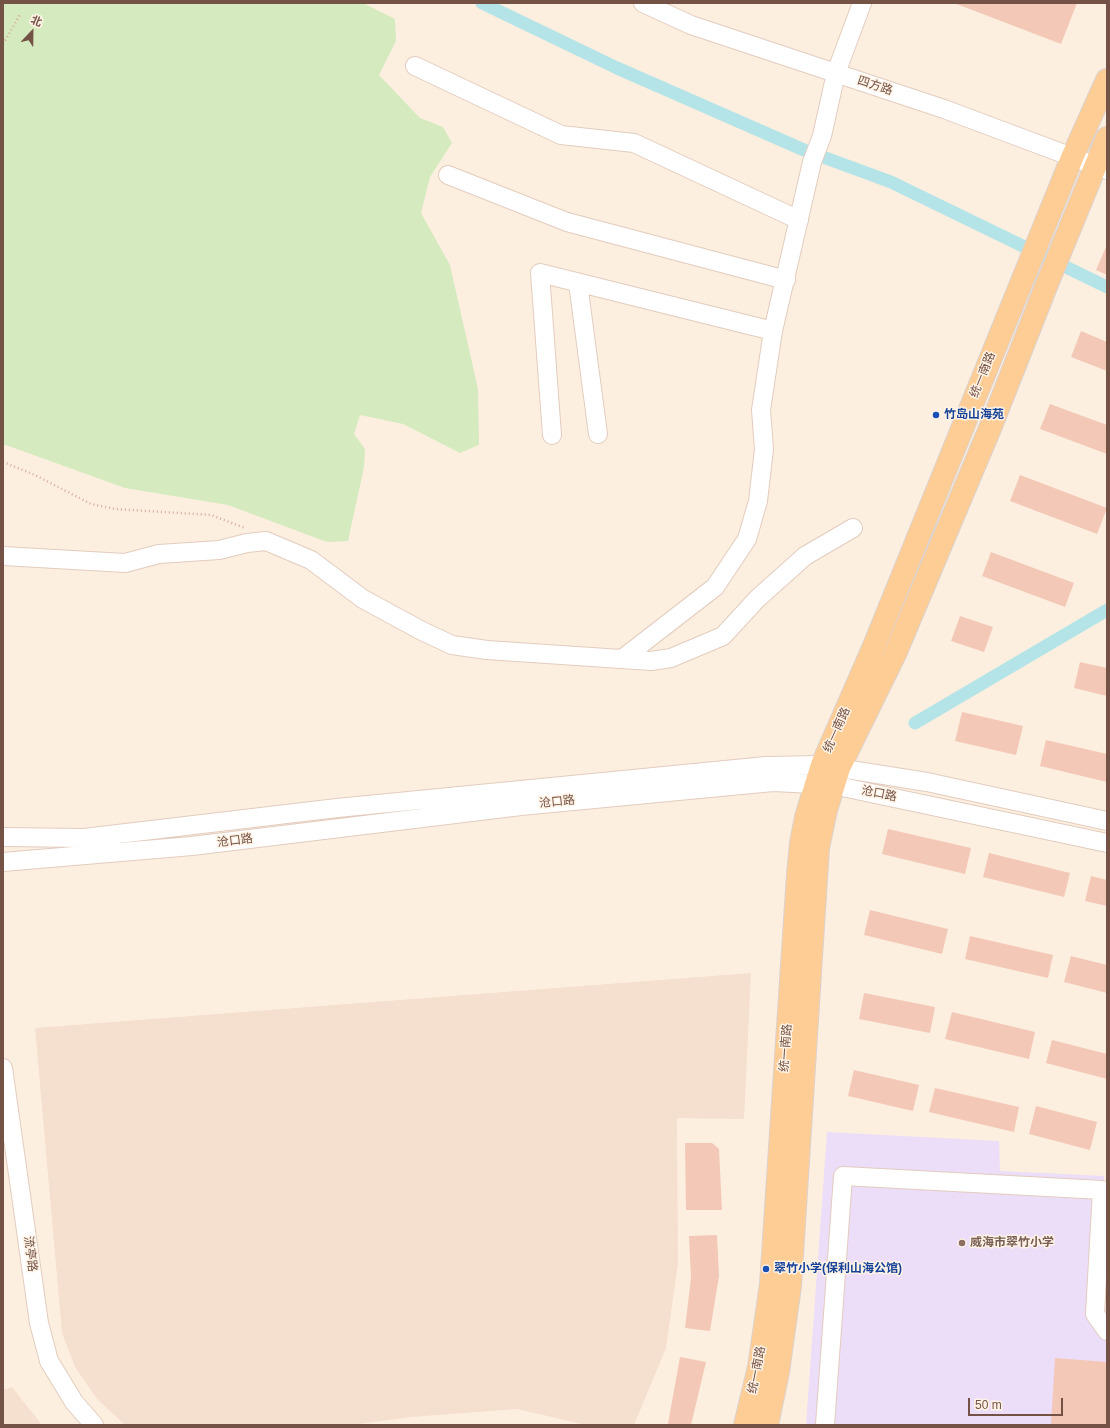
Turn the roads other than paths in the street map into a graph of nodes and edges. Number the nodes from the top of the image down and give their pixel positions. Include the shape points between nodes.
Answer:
1 (643, 3) edge
2 (862, 3) edge
3 (415, 66) dead end
4 (836, 74) junction
5 (1107, 80) edge
6 (1107, 138) edge
7 (1072, 158) junction
8 (1101, 168) edge
9 (448, 175) dead end
10 (799, 220) junction
11 (786, 280) junction
12 (578, 283) junction
13 (773, 331) junction
14 (598, 434) dead end
15 (552, 435) dead end
16 (853, 528) dead end
17 (3, 556) edge
18 (622, 659) junction
19 (827, 775) junction
20 (1107, 821) edge
21 (3, 837) edge
22 (1107, 843) edge
23 (3, 862) edge
24 (3, 1068) edge
25 (1107, 1331) edge
26 (94, 1425) edge
27 (745, 1425) edge
28 (767, 1425) edge
29 (825, 1425) edge

1 - 4 street, 四方路 via 691,25
2 - 4 street
3 - 10 street via 561,135 634,143
4 - 7 street, 四方路 via 944,109
4 - 10 street
5 - 7 main road, 统一南路
6 - 8 main road, 统一南路
7 - 8 street, 四方路
7 - 19 main road, 统一南路 via 874,646
8 - 19 main road, 统一南路 via 1060,250 991,426 895,654
9 - 11 street via 567,222
10 - 11 street
11 - 13 street
12 - 13 street
12 - 14 street
12 - 15 street via 540,273
13 - 18 street via 761,410 764,449 758,501 746,539 716,587
16 - 18 street via 805,556 757,599 723,636 671,658 651,661
17 - 18 street via 125,563 159,554 219,550 266,541 311,560 363,599 452,645 487,650
19 - 20 street, 沧口路 via 927,782
19 - 21 street, 沧口路 via 766,766 361,805 84,838
19 - 22 street, 沧口路
19 - 23 street, 沧口路 via 521,806 192,846
19 - 27 main road, 统一南路 via 801,843 771,1284 759,1367
19 - 28 main road, 统一南路 via 826,810 818,848 790,1286 778,1372
24 - 26 street, 流亭路 via 39,1324 49,1361 74,1402
25 - 29 street via 1095,1314 1102,1190 843,1176

